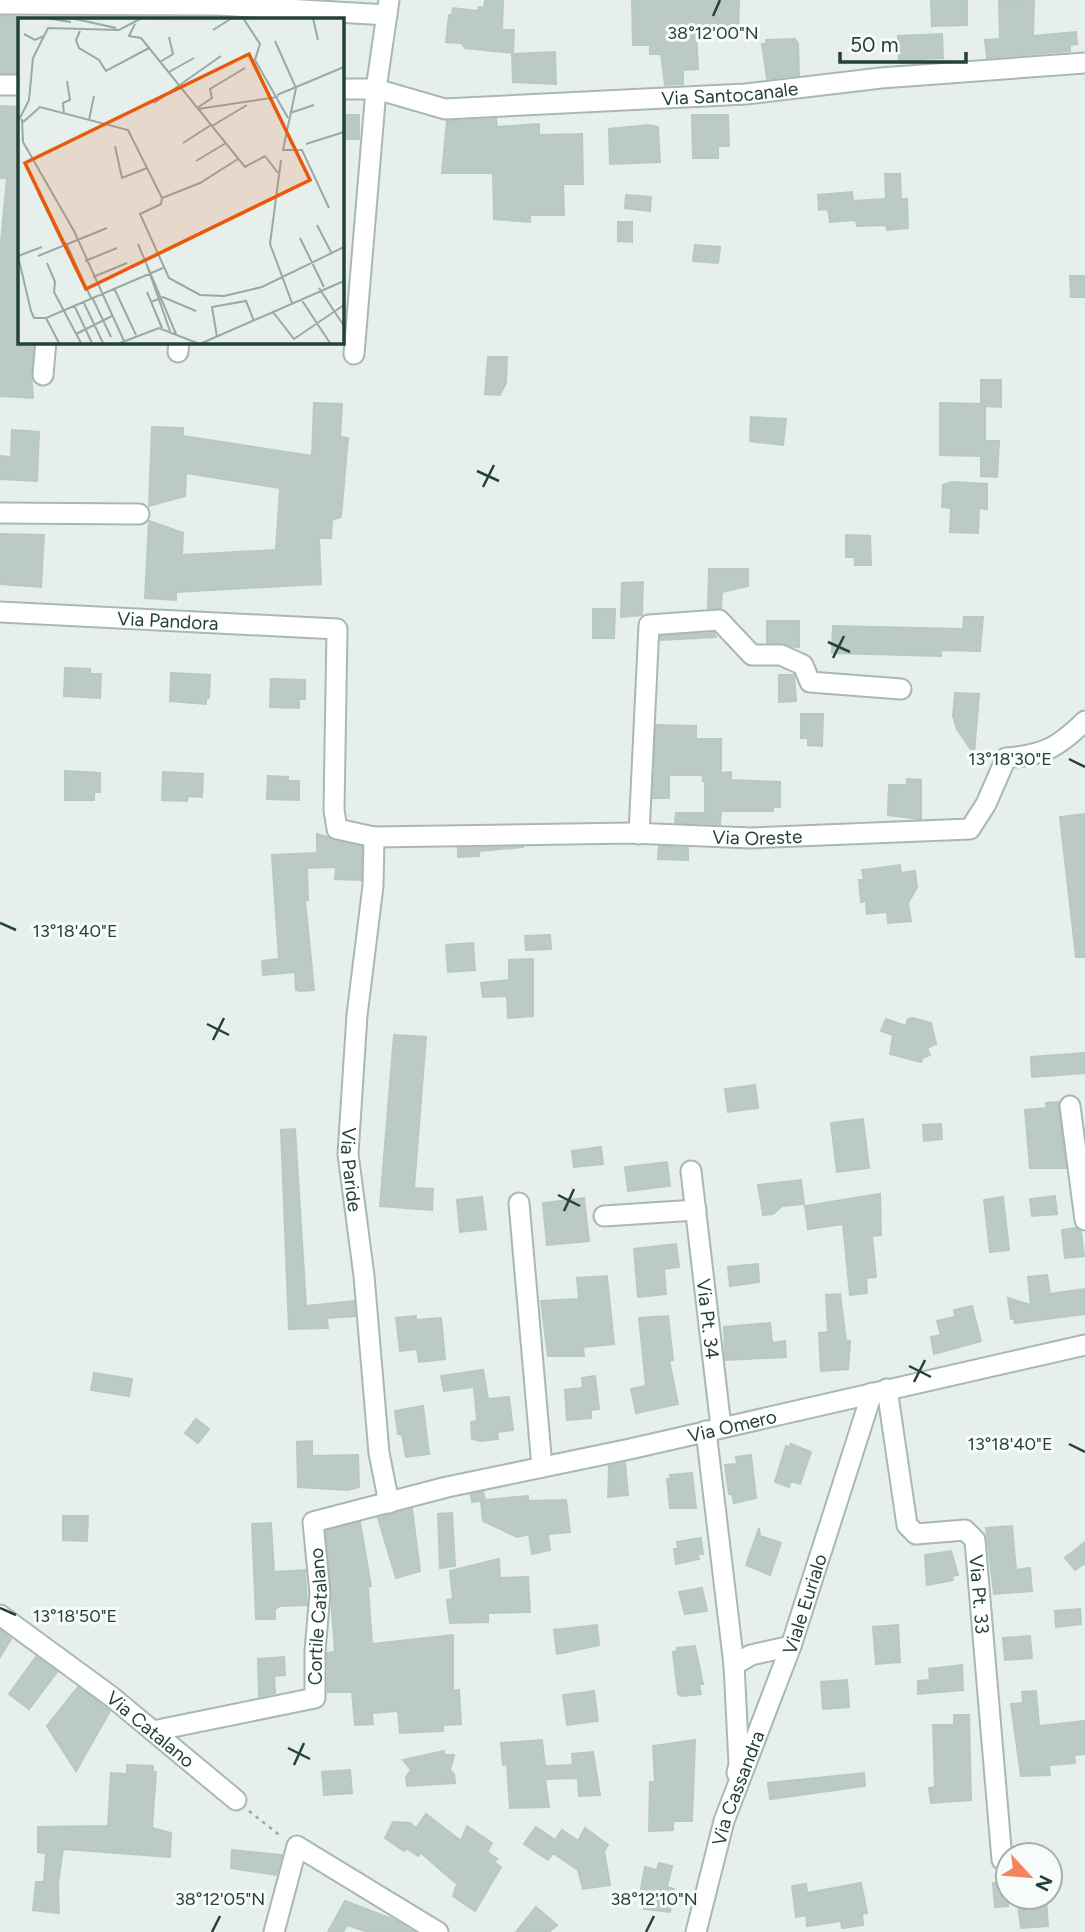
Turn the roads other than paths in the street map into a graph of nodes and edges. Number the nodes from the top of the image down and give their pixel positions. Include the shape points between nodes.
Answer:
1 (0, 4) edge
2 (388, 7) edge
3 (1085, 63) edge
4 (0, 85) edge
5 (18, 85) edge
6 (343, 89) edge
7 (376, 89) junction
8 (46, 343) edge
9 (354, 354) dead end
10 (43, 375) dead end
11 (0, 506) edge
12 (24, 511) junction
13 (0, 513) edge
14 (138, 514) dead end
15 (0, 612) edge
16 (337, 629) joint
17 (901, 689) dead end
18 (1085, 721) edge
19 (639, 834) junction
20 (374, 837) junction
21 (1070, 1107) dead end
22 (691, 1171) dead end
23 (519, 1203) dead end
24 (696, 1210) junction
25 (604, 1216) dead end
26 (1085, 1220) edge
27 (1085, 1345) edge
28 (879, 1391) junction
29 (714, 1429) junction
30 (542, 1467) junction
31 (384, 1504) junction
32 (0, 1615) edge
33 (791, 1646) junction
34 (734, 1665) junction
35 (153, 1731) junction
36 (236, 1800) road end
37 (724, 1821) junction
38 (1000, 1841) edge
39 (274, 1932) edge
40 (438, 1932) edge
41 (696, 1932) edge

1 - 2 street
2 - 7 street
3 - 7 street, Via Santocanale via 881,78 746,94 445,109
4 - 5 street
6 - 7 street, Via Santocanale
7 - 9 street
8 - 10 street
11 - 12 street
12 - 13 street
12 - 14 street
15 - 16 street, Via Pandora
16 - 20 street, Via Oreste via 337,829
17 - 19 street via 810,682 803,665 781,655 752,655 719,620 649,625
18 - 19 street, Via Oreste via 1060,745 1034,756 1006,758 970,830 751,838
19 - 20 street, Via Oreste
20 - 31 street, Via Paride via 348,1154
21 - 26 street
22 - 24 street, Via Pt. 34
23 - 30 street
24 - 25 street
24 - 29 street, Via Pt. 34
27 - 28 street, Via Omero
28 - 29 street, Via Omero
28 - 33 street, Viale Eurialo
28 - 38 street, Via Pt. 33 via 907,1525 916,1534 965,1530 975,1540
29 - 30 street, Via Omero
29 - 34 street
30 - 31 street, Via Omero
31 - 35 street, Cortile Catalano via 313,1522 320,1593 315,1698
32 - 35 street, Via Catalano
33 - 34 street, Viale Eurialo via 751,1655
33 - 37 street, Via Cassandra
34 - 37 street via 739,1764
35 - 36 street, Via Catalano
37 - 41 street, Via Cassandra
39 - 40 street via 297,1846

